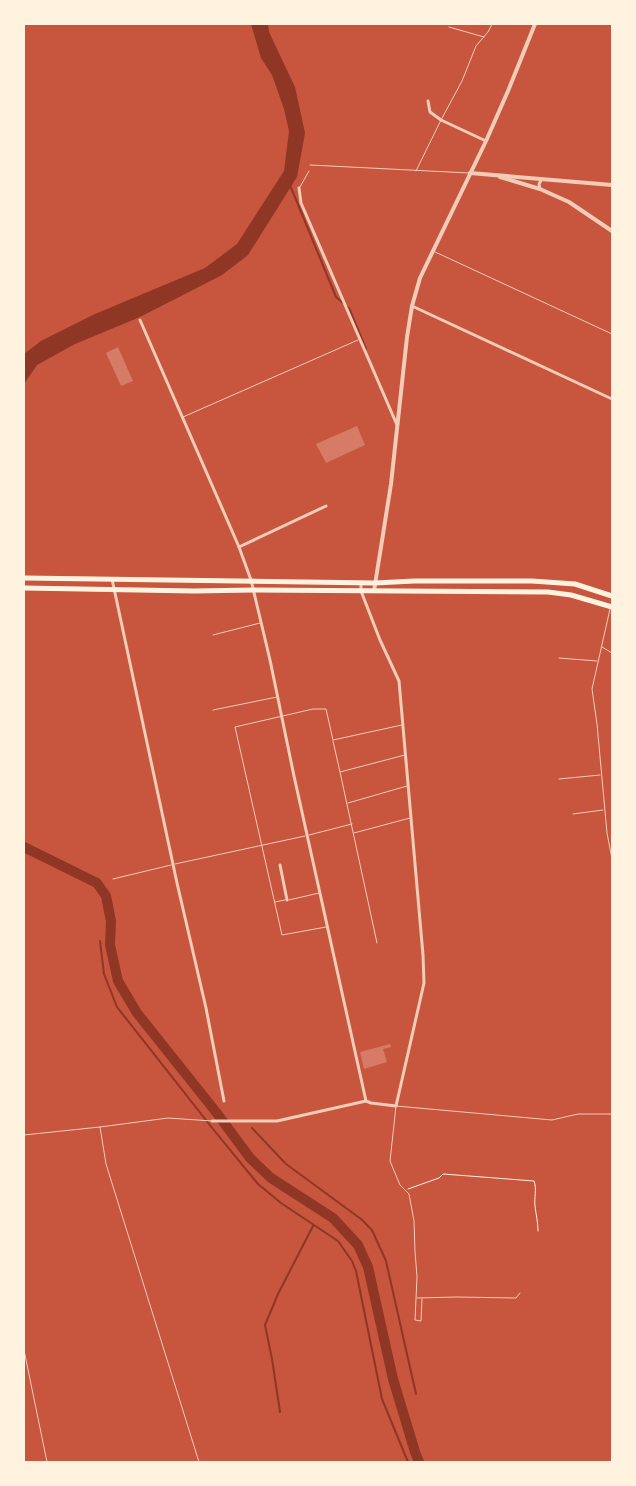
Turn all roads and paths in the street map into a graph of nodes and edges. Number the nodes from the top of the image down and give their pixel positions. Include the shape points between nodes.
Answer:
1 (492, 24) edge
2 (535, 24) edge
3 (449, 27) dead end
4 (484, 37) junction
5 (428, 101) dead end
6 (441, 120) junction
7 (486, 141) junction
8 (310, 165) dead end
9 (309, 171) dead end
10 (416, 171) junction
11 (470, 173) junction
12 (488, 174) junction
13 (542, 178) junction
14 (612, 185) edge
15 (299, 188) joint
16 (540, 189) junction
17 (612, 231) edge
18 (432, 251) junction
19 (412, 306) junction
20 (140, 320) dead end
21 (612, 334) edge
22 (359, 340) junction
23 (612, 399) edge
24 (183, 418) junction
25 (398, 426) junction
26 (326, 506) dead end
27 (239, 547) junction
28 (24, 578) edge
29 (112, 579) junction
30 (251, 580) junction
31 (361, 582) junction
32 (375, 583) junction
33 (24, 588) edge
34 (114, 590) junction
35 (254, 590) junction
36 (361, 591) junction
37 (374, 591) junction
38 (612, 596) edge
39 (612, 604) edge
40 (261, 623) junction
41 (213, 634) dead end
42 (601, 647) junction
43 (612, 653) edge
44 (559, 658) dead end
45 (598, 661) junction
46 (278, 696) junction
47 (213, 710) dead end
48 (282, 717) junction
49 (402, 724) junction
50 (333, 740) junction
51 (405, 755) junction
52 (340, 772) junction
53 (601, 775) junction
54 (559, 779) dead end
55 (409, 786) junction
56 (347, 803) junction
57 (604, 810) junction
58 (573, 814) dead end
59 (411, 818) junction
60 (352, 824) junction
61 (354, 833) junction
62 (307, 835) junction
63 (262, 845) junction
64 (612, 859) edge
65 (173, 864) junction
66 (280, 865) dead end
67 (113, 879) dead end
68 (320, 893) junction
69 (288, 900) junction
70 (275, 902) junction
71 (327, 927) junction
72 (377, 943) dead end
73 (224, 1100) dead end
74 (366, 1100) junction
75 (396, 1106) junction
76 (612, 1114) edge
77 (212, 1121) joint
78 (100, 1127) junction
79 (24, 1135) edge
80 (405, 1191) junction
81 (538, 1231) dead end
82 (520, 1293) dead end
83 (417, 1298) junction
84 (422, 1299) junction
85 (24, 1350) edge
86 (47, 1462) edge
87 (199, 1462) edge

1 - 4 lane
2 - 7 street
3 - 4 lane
4 - 6 lane via 476,46
5 - 6 street via 430,112
6 - 7 street
6 - 10 lane
7 - 11 street
8 - 10 lane
9 - 15 lane
10 - 11 lane
11 - 12 street
11 - 18 street
12 - 13 street
12 - 16 street
13 - 14 street
13 - 16 street
15 - 22 street via 301,203
16 - 17 street via 569,202
18 - 19 street
18 - 21 lane
19 - 23 street
19 - 25 street
20 - 24 street
22 - 24 lane
22 - 25 street
24 - 27 street
25 - 32 street
26 - 27 street
27 - 30 street
28 - 29 main road
29 - 30 main road
29 - 34 street
30 - 31 main road
30 - 35 street
31 - 32 main road
31 - 36 street
32 - 37 street
32 - 38 main road via 550,582 575,584
33 - 34 main road
34 - 35 main road
34 - 65 street
35 - 36 main road
35 - 40 street
36 - 37 main road
36 - 49 street via 399,681
37 - 39 main road via 548,592
39 - 42 lane
40 - 41 lane
40 - 46 street
42 - 43 lane
42 - 45 lane
44 - 45 lane
45 - 53 lane via 592,689
46 - 47 lane
46 - 48 street
48 - 50 lane via 326,709
48 - 62 street
48 - 63 lane via 235,727
49 - 50 lane
49 - 51 street
50 - 52 lane
51 - 52 lane
51 - 55 street
52 - 56 lane
53 - 54 lane
53 - 57 lane
55 - 56 lane
55 - 59 street
56 - 60 lane
57 - 58 lane
57 - 64 lane
59 - 61 lane
59 - 75 street via 424,983
60 - 61 lane
60 - 62 lane
61 - 72 lane
62 - 63 lane
62 - 68 street
63 - 65 lane
63 - 70 lane
65 - 67 lane
65 - 73 street
66 - 69 street
68 - 69 lane
68 - 71 street
69 - 70 lane
70 - 71 lane via 282,935
71 - 74 street
74 - 75 street
74 - 77 street via 277,1121
75 - 76 lane via 552,1120 578,1114
75 - 80 lane via 390,1161
77 - 78 lane via 168,1118
78 - 79 lane
78 - 87 lane via 106,1164
80 - 81 path via 443,1174 534,1181
80 - 83 lane via 414,1221
82 - 84 lane via 516,1298
83 - 84 lane
83 - 84 lane via 415,1320 421,1321
85 - 86 lane

